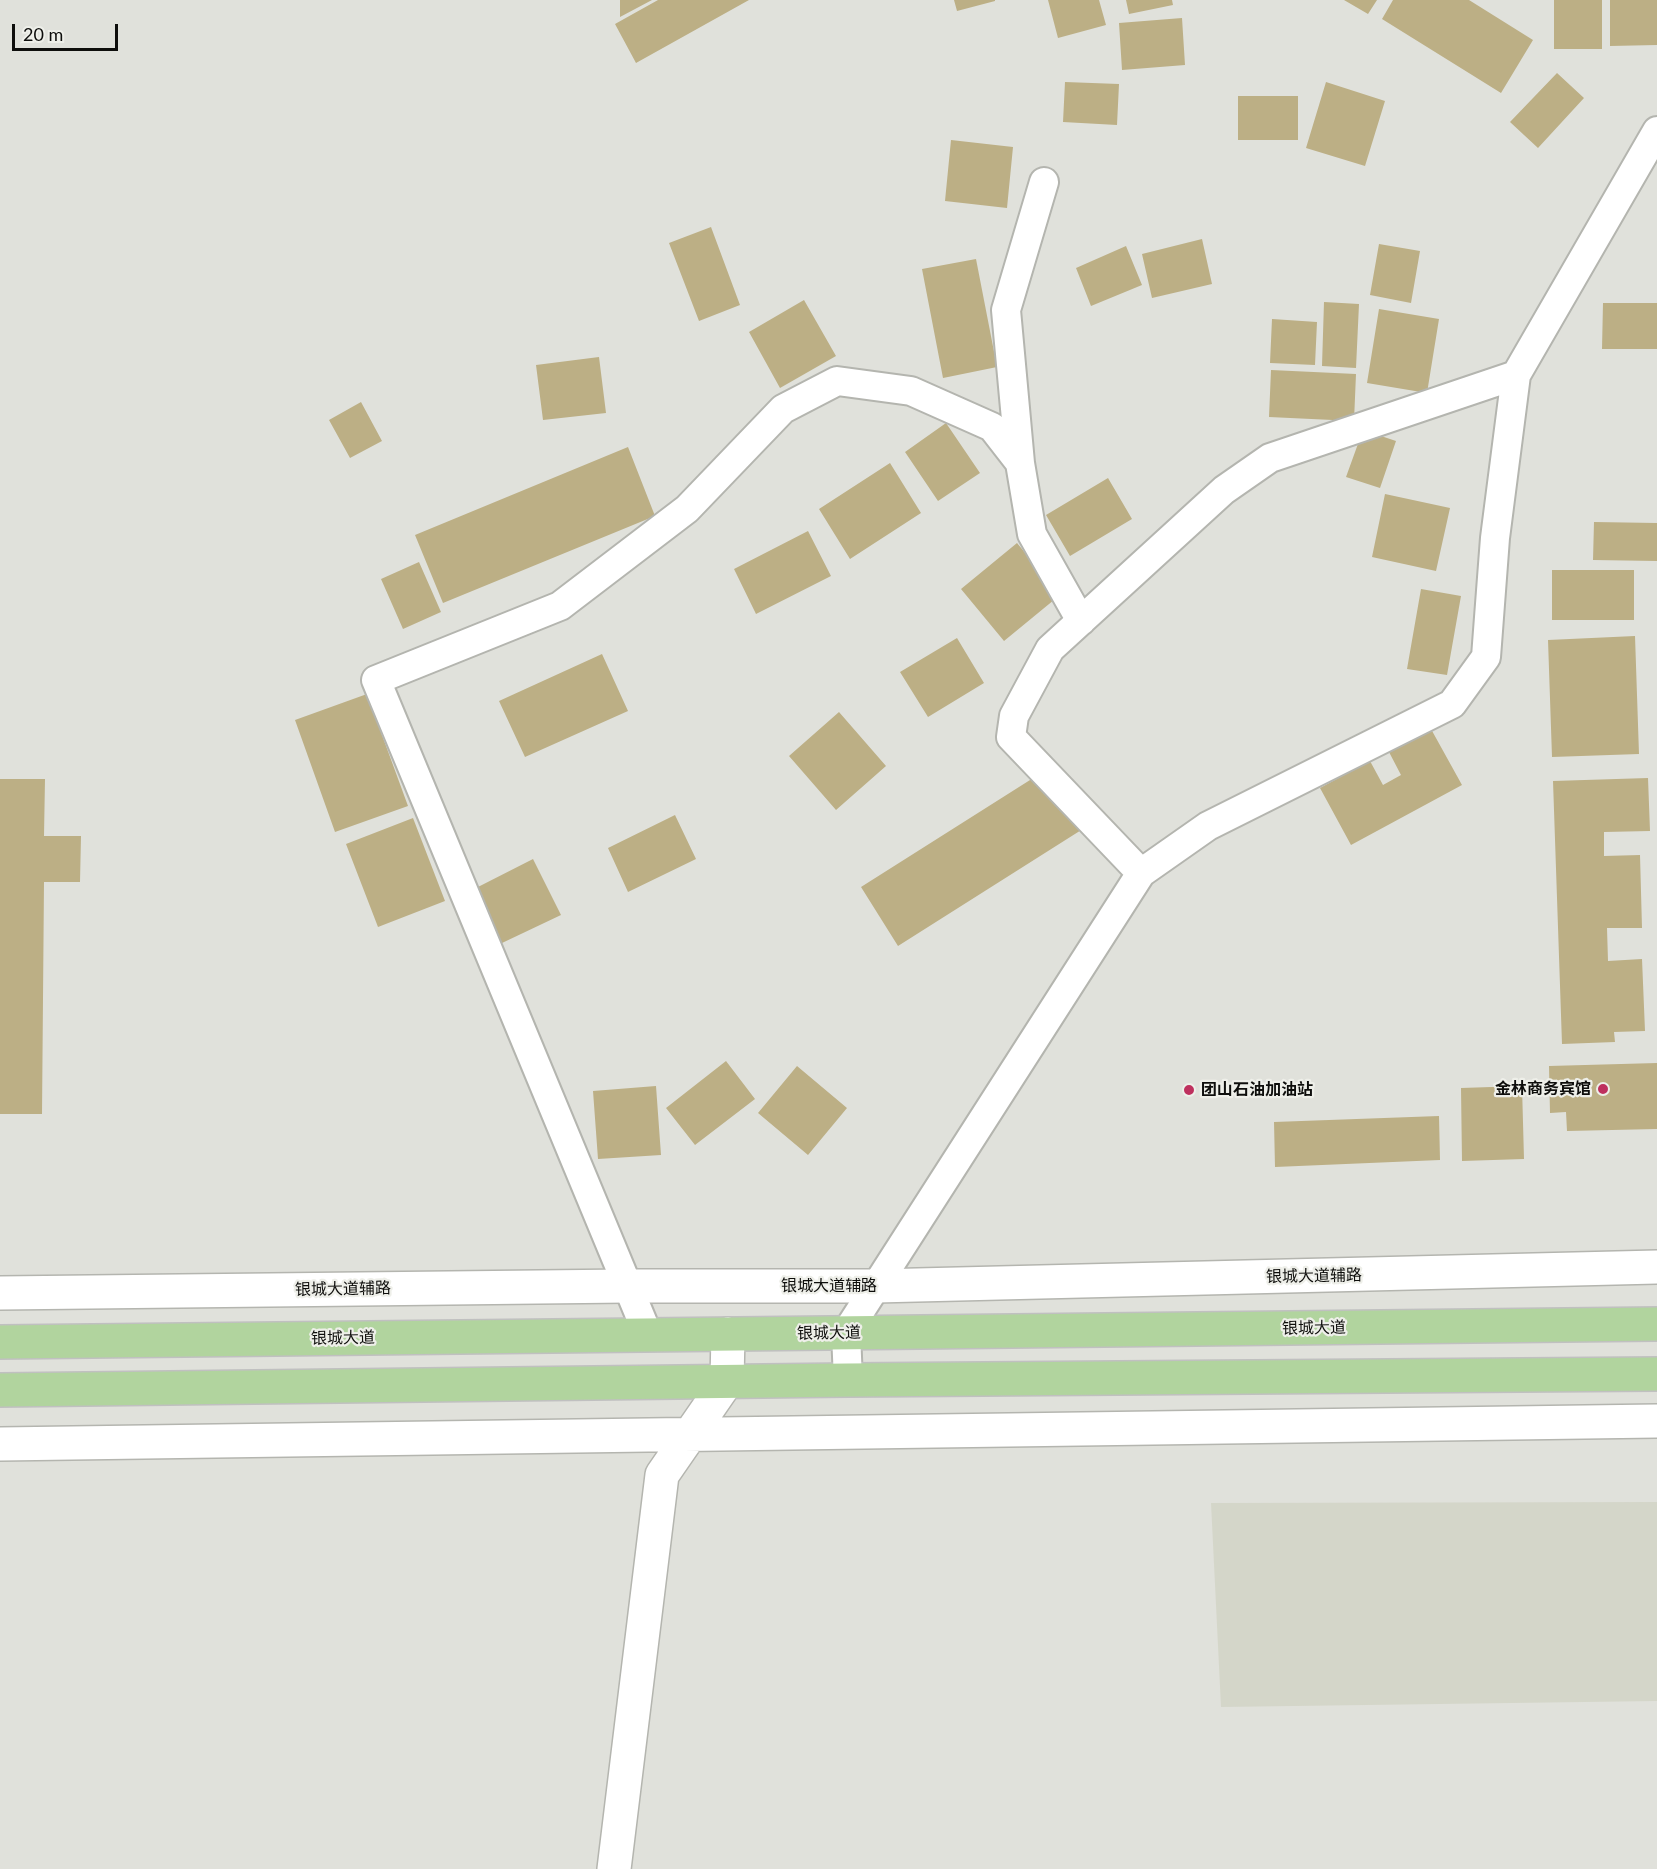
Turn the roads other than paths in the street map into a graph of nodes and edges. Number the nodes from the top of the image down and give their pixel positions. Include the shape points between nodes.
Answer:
1 (1657, 131) edge
2 (1044, 182) dead end
3 (1516, 375) junction
4 (1020, 463) junction
5 (1081, 621) junction
6 (1141, 873) junction
7 (1657, 1267) edge
8 (876, 1286) junction
9 (628, 1287) junction
10 (0, 1293) edge
11 (1657, 1324) edge
12 (846, 1333) junction
13 (728, 1334) junction
14 (648, 1335) junction
15 (0, 1342) edge
16 (1657, 1374) edge
17 (848, 1380) junction
18 (727, 1381) junction
19 (0, 1390) edge
20 (1657, 1420) edge
21 (689, 1435) junction
22 (0, 1443) edge
23 (614, 1869) edge

1 - 3 street
2 - 4 street via 1006,310
3 - 5 street via 1270,458 1224,490
3 - 6 street via 1495,538 1486,657 1452,704 1208,826
4 - 5 street via 1032,534
4 - 9 street via 992,427 911,391 837,381 783,409 687,509 560,606 376,680
5 - 6 street via 1050,650 1014,716 1011,737
6 - 8 street
7 - 8 street, 银城大道辅路
8 - 9 street, 银城大道辅路
8 - 12 street
9 - 10 street, 银城大道辅路
9 - 14 street
11 - 12 main road, 银城大道
12 - 13 main road, 银城大道
12 - 17 street
13 - 14 main road, 银城大道
13 - 18 street
14 - 15 main road, 银城大道
16 - 17 main road
17 - 18 main road
18 - 19 main road
18 - 21 street
20 - 21 street
21 - 22 street
21 - 23 street via 662,1475

